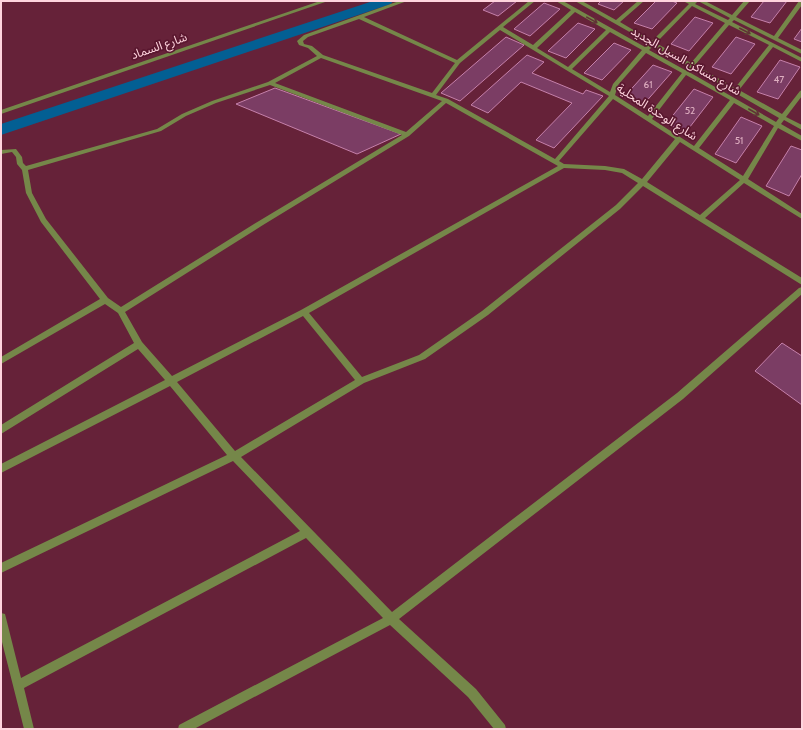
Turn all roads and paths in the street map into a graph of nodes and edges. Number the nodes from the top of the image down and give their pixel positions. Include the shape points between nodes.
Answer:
1 (325, 1) edge
2 (404, 1) edge
3 (532, 1) edge
4 (559, 1) edge
5 (641, 1) edge
6 (686, 1) edge
7 (701, 1) edge
8 (747, 1) edge
9 (802, 1) edge
10 (582, 2) edge
11 (694, 3) edge
12 (574, 10) junction
13 (358, 17) junction
14 (734, 18) junction
15 (616, 23) junction
16 (729, 23) junction
17 (499, 27) junction
18 (609, 30) junction
19 (775, 38) junction
20 (654, 44) junction
21 (772, 45) junction
22 (533, 48) junction
23 (645, 50) junction
24 (802, 52) edge
25 (321, 56) junction
26 (802, 60) edge
27 (458, 62) junction
28 (692, 66) junction
29 (568, 70) junction
30 (685, 73) junction
31 (270, 83) junction
32 (736, 90) junction
33 (802, 92) edge
34 (433, 95) junction
35 (612, 96) junction
36 (446, 100) junction
37 (733, 100) junction
38 (1, 112) edge
39 (784, 118) junction
40 (648, 120) junction
41 (777, 125) junction
42 (802, 128) edge
43 (408, 135) junction
44 (679, 139) junction
45 (802, 139) edge
46 (695, 149) junction
47 (1, 152) edge
48 (556, 161) junction
49 (563, 166) junction
50 (25, 169) junction
51 (744, 180) junction
52 (643, 182) junction
53 (802, 216) edge
54 (700, 219) junction
55 (802, 282) edge
56 (802, 290) edge
57 (105, 300) junction
58 (121, 311) junction
59 (304, 312) junction
60 (139, 344) junction
61 (1, 361) edge
62 (171, 381) junction
63 (361, 381) junction
64 (1, 430) edge
65 (234, 456) junction
66 (1, 469) edge
67 (307, 532) junction
68 (1, 568) edge
69 (1, 618) edge
70 (391, 619) junction
71 (18, 685) junction
72 (29, 729) edge
73 (183, 729) edge
74 (501, 729) edge

1 - 38 street, شارع السماد
2 - 13 street
3 - 17 street
4 - 12 street, شارع مساكن السيل الجديد
5 - 15 street
6 - 11 street
7 - 14 street
8 - 14 street
9 - 19 street
10 - 15 street, شارع مساكن السيل الجديد
11 - 16 street
11 - 20 street
12 -> 18 street, شارع مساكن السيل الجديد
12 - 22 street
13 - 25 street via 301,39 302,45 310,47
13 - 27 street
14 - 16 street
14 - 19 street
15 - 20 street, شارع مساكن السيل الجديد
16 -> 21 street
16 - 28 street
17 - 22 street, شارع الوحدة المحلية
17 - 27 street
18 - 23 street, شارع مساكن السيل الجديد
18 - 29 street
19 - 24 street
20 - 23 street
20 - 28 street, شارع مساكن السيل الجديد
21 - 26 street
21 - 32 street
22 - 29 street, شارع الوحدة المحلية
23 - 30 street, شارع مساكن السيل الجديد
23 - 35 street via 615,85
25 - 31 street
25 - 34 street
27 - 34 street
28 - 30 street
28 - 32 street, شارع مساكن السيل الجديد
29 - 35 street, شارع الوحدة المحلية
30 - 37 street, شارع مساكن السيل الجديد
30 - 40 street
31 - 43 street
31 - 50 street via 214,102 158,130
32 - 39 street, شارع مساكن السيل الجديد
33 - 39 street
34 - 36 street
35 - 40 street, شارع الوحدة المحلية
35 - 48 street
36 - 43 street
36 - 48 street
37 -> 41 street, شارع مساكن السيل الجديد
37 - 46 street
39 - 41 street
39 - 42 street, شارع مساكن السيل الجديد
40 - 44 street, شارع الوحدة المحلية
41 - 45 street, شارع مساكن السيل الجديد
41 - 51 street
43 - 58 street
44 - 46 street, شارع الوحدة المحلية
44 - 52 street
46 - 51 street, شارع الوحدة المحلية
47 - 50 street via 14,150
48 - 49 street
49 - 52 street via 615,169
49 - 59 street
50 - 57 street via 29,193 43,220
51 - 53 street, شارع الوحدة المحلية
51 - 54 street
52 - 54 street
52 - 63 street via 618,207 450,339 422,357
54 - 55 street
56 - 70 street via 680,396
57 - 58 street
57 - 61 street
58 - 60 street
59 - 62 street
59 - 63 street
60 - 62 street
60 - 64 street
62 - 65 street
62 - 66 street
63 - 65 street
65 - 67 street
65 - 68 street
67 - 70 street
67 - 71 street
69 - 71 street
70 - 73 street
70 - 74 street via 472,693
71 - 72 street

